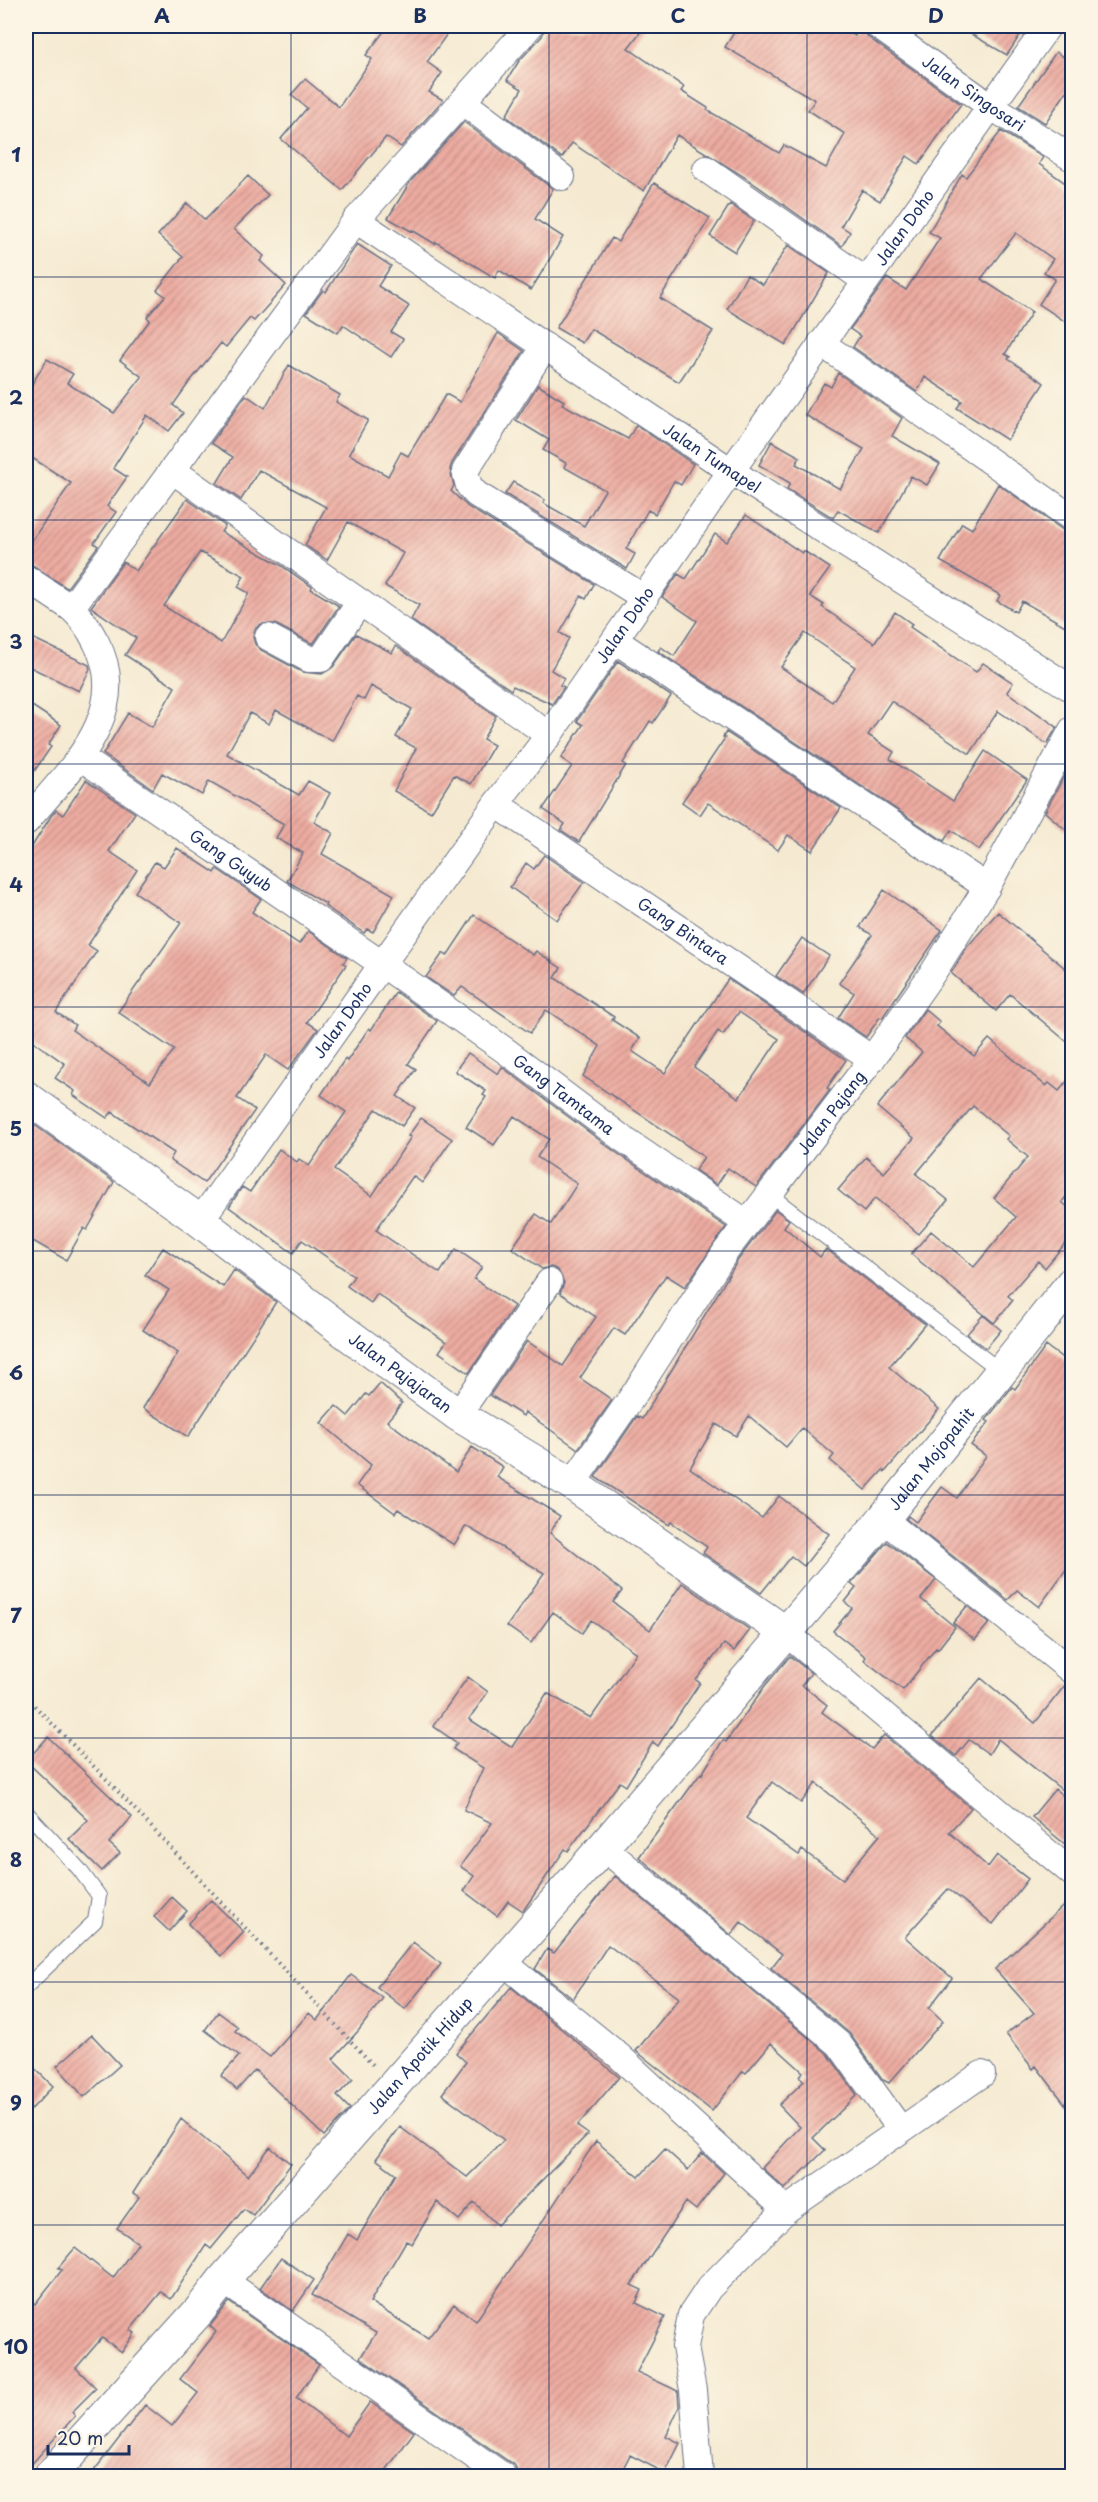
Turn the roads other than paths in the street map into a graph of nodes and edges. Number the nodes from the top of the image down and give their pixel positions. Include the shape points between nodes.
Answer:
1 (530, 26) edge
2 (878, 26) edge
3 (1048, 26) edge
4 (463, 102) junction
5 (990, 106) junction
6 (1072, 158) edge
7 (706, 169) dead end
8 (562, 177) dead end
9 (356, 220) junction
10 (866, 281) junction
11 (821, 343) junction
12 (545, 346) junction
13 (172, 470) junction
14 (731, 471) junction
15 (1072, 518) edge
16 (26, 578) edge
17 (645, 598) junction
18 (360, 602) junction
19 (71, 608) junction
20 (268, 637) dead end
21 (616, 641) junction
22 (1072, 689) edge
23 (1072, 730) edge
24 (549, 735) junction
25 (80, 757) junction
26 (496, 804) junction
27 (26, 822) edge
28 (987, 887) junction
29 (382, 964) junction
30 (872, 1059) junction
31 (26, 1097) edge
32 (769, 1194) junction
33 (200, 1221) junction
34 (747, 1223) junction
35 (549, 1282) dead end
36 (1072, 1284) edge
37 (1002, 1372) junction
38 (458, 1414) junction
39 (572, 1484) junction
40 (883, 1520) junction
41 (785, 1632) junction
42 (1072, 1671) edge
43 (26, 1812) edge
44 (603, 1847) junction
45 (1069, 1862) edge
46 (502, 1961) junction
47 (26, 1987) edge
48 (982, 2074) dead end
49 (902, 2130) junction
50 (786, 2210) junction
51 (223, 2280) junction
52 (50, 2476) edge
53 (503, 2476) edge
54 (700, 2476) edge

1 - 4 street
2 - 5 street, Jalan Singosari
3 - 5 street, Jalan Doho
4 - 8 street
4 - 9 street
5 - 6 street, Jalan Singosari
5 - 10 street, Jalan Doho
7 - 10 street
9 - 12 street, Jalan Tumapel
9 - 13 street
10 - 11 street, Jalan Doho
11 - 14 street, Jalan Doho
11 - 15 street
12 - 14 street, Jalan Tumapel
12 - 17 street via 465,471 469,486
13 - 18 street
13 - 19 street
14 - 17 street, Jalan Doho
14 - 22 street, Jalan Tumapel
16 - 19 street
17 - 21 street, Jalan Doho
18 - 20 street via 321,659 309,659
18 - 24 street
19 - 25 street via 82,617 98,646 106,663 108,683 105,711
21 - 24 street, Jalan Doho
21 - 28 street
23 - 28 street, Jalan Pajang
24 - 26 street, Jalan Doho
25 - 27 street
25 - 29 street, Gang Guyub
26 - 29 street, Jalan Doho
26 - 30 street, Gang Bintara
28 - 30 street, Jalan Pajang
29 - 33 street, Jalan Doho
29 - 34 street, Gang Tamtama via 622,1139
30 - 32 street, Jalan Pajang
31 - 33 street, Jalan Pajajaran
32 - 34 street, Jalan Pajang
32 - 37 lane
33 - 38 street, Jalan Pajajaran
34 - 39 street, Jalan Pajang
35 - 38 street
36 - 37 street, Jalan Mojopahit
37 - 40 street, Jalan Mojopahit
38 - 39 street, Jalan Pajajaran
39 - 41 street, Jalan Pajajaran
40 - 41 street, Jalan Mojopahit
40 - 42 street
41 - 44 street, Jalan Apotik Hidup
41 - 45 street
43 - 47 lane via 99,1896 95,1920
44 - 46 street, Jalan Apotik Hidup
44 - 49 street via 839,2044
46 - 50 street via 620,2056
46 - 51 street, Jalan Apotik Hidup
48 - 49 street
49 - 50 street
50 - 54 street via 709,2288 691,2314 685,2348 693,2390
51 - 52 street, Jalan Apotik Hidup
51 - 53 street

